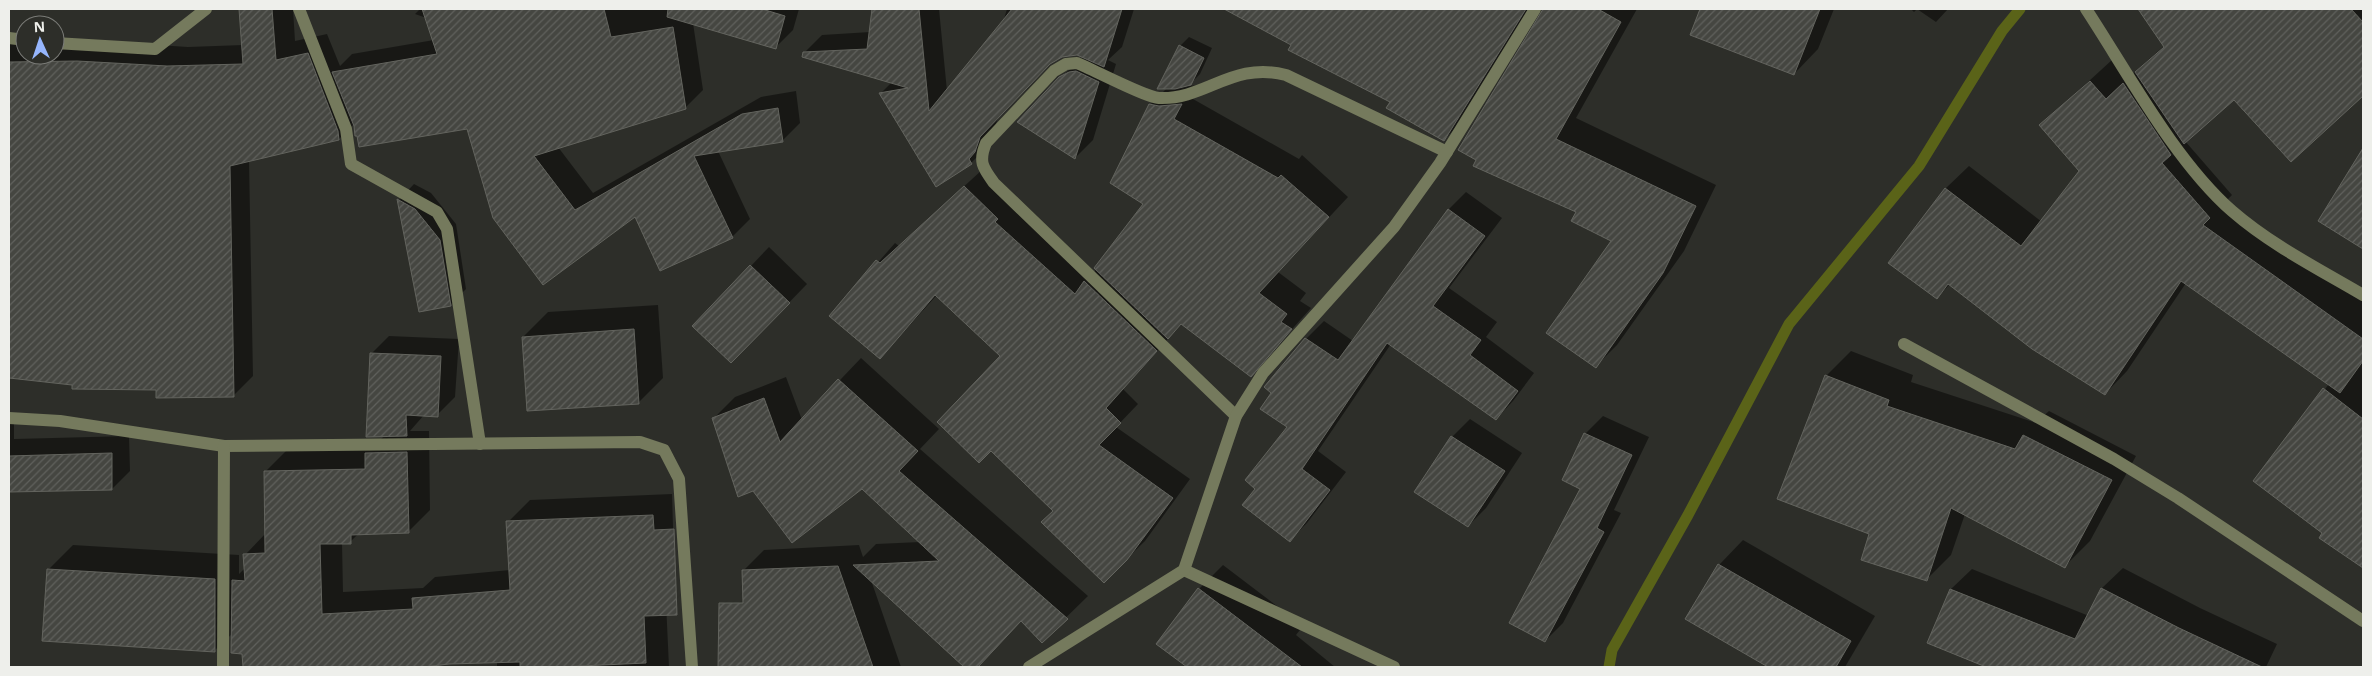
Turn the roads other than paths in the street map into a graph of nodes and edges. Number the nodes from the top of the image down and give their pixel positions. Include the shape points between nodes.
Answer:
1 (206, 9) edge
2 (300, 9) edge
3 (1535, 9) edge
4 (2086, 9) edge
5 (65, 43) edge
6 (1447, 152) junction
7 (2363, 295) edge
8 (1904, 344) dead end
9 (1236, 416) junction
10 (9, 418) edge
11 (480, 444) junction
12 (224, 446) junction
13 (1184, 570) junction
14 (2363, 621) edge
15 (223, 667) edge
16 (692, 667) edge
17 (1029, 667) edge
18 (1394, 667) edge

1 - 5 street via 155,49
2 - 11 street via 346,129 351,164 437,212 447,229
3 - 6 street
4 - 7 street via 2182,156 2232,211 2288,252
6 - 9 street via 1394,227 1263,373
6 - 9 street via 1270,70 1246,72 1175,97 1157,98 1077,63 1066,64 1054,71 986,143 981,154 983,168 994,183
8 - 14 street via 2114,459
9 - 13 street
10 - 12 street via 60,421
11 - 12 street
11 - 16 street via 640,442 664,450 679,479
12 - 15 street
13 - 17 street
13 - 18 street

